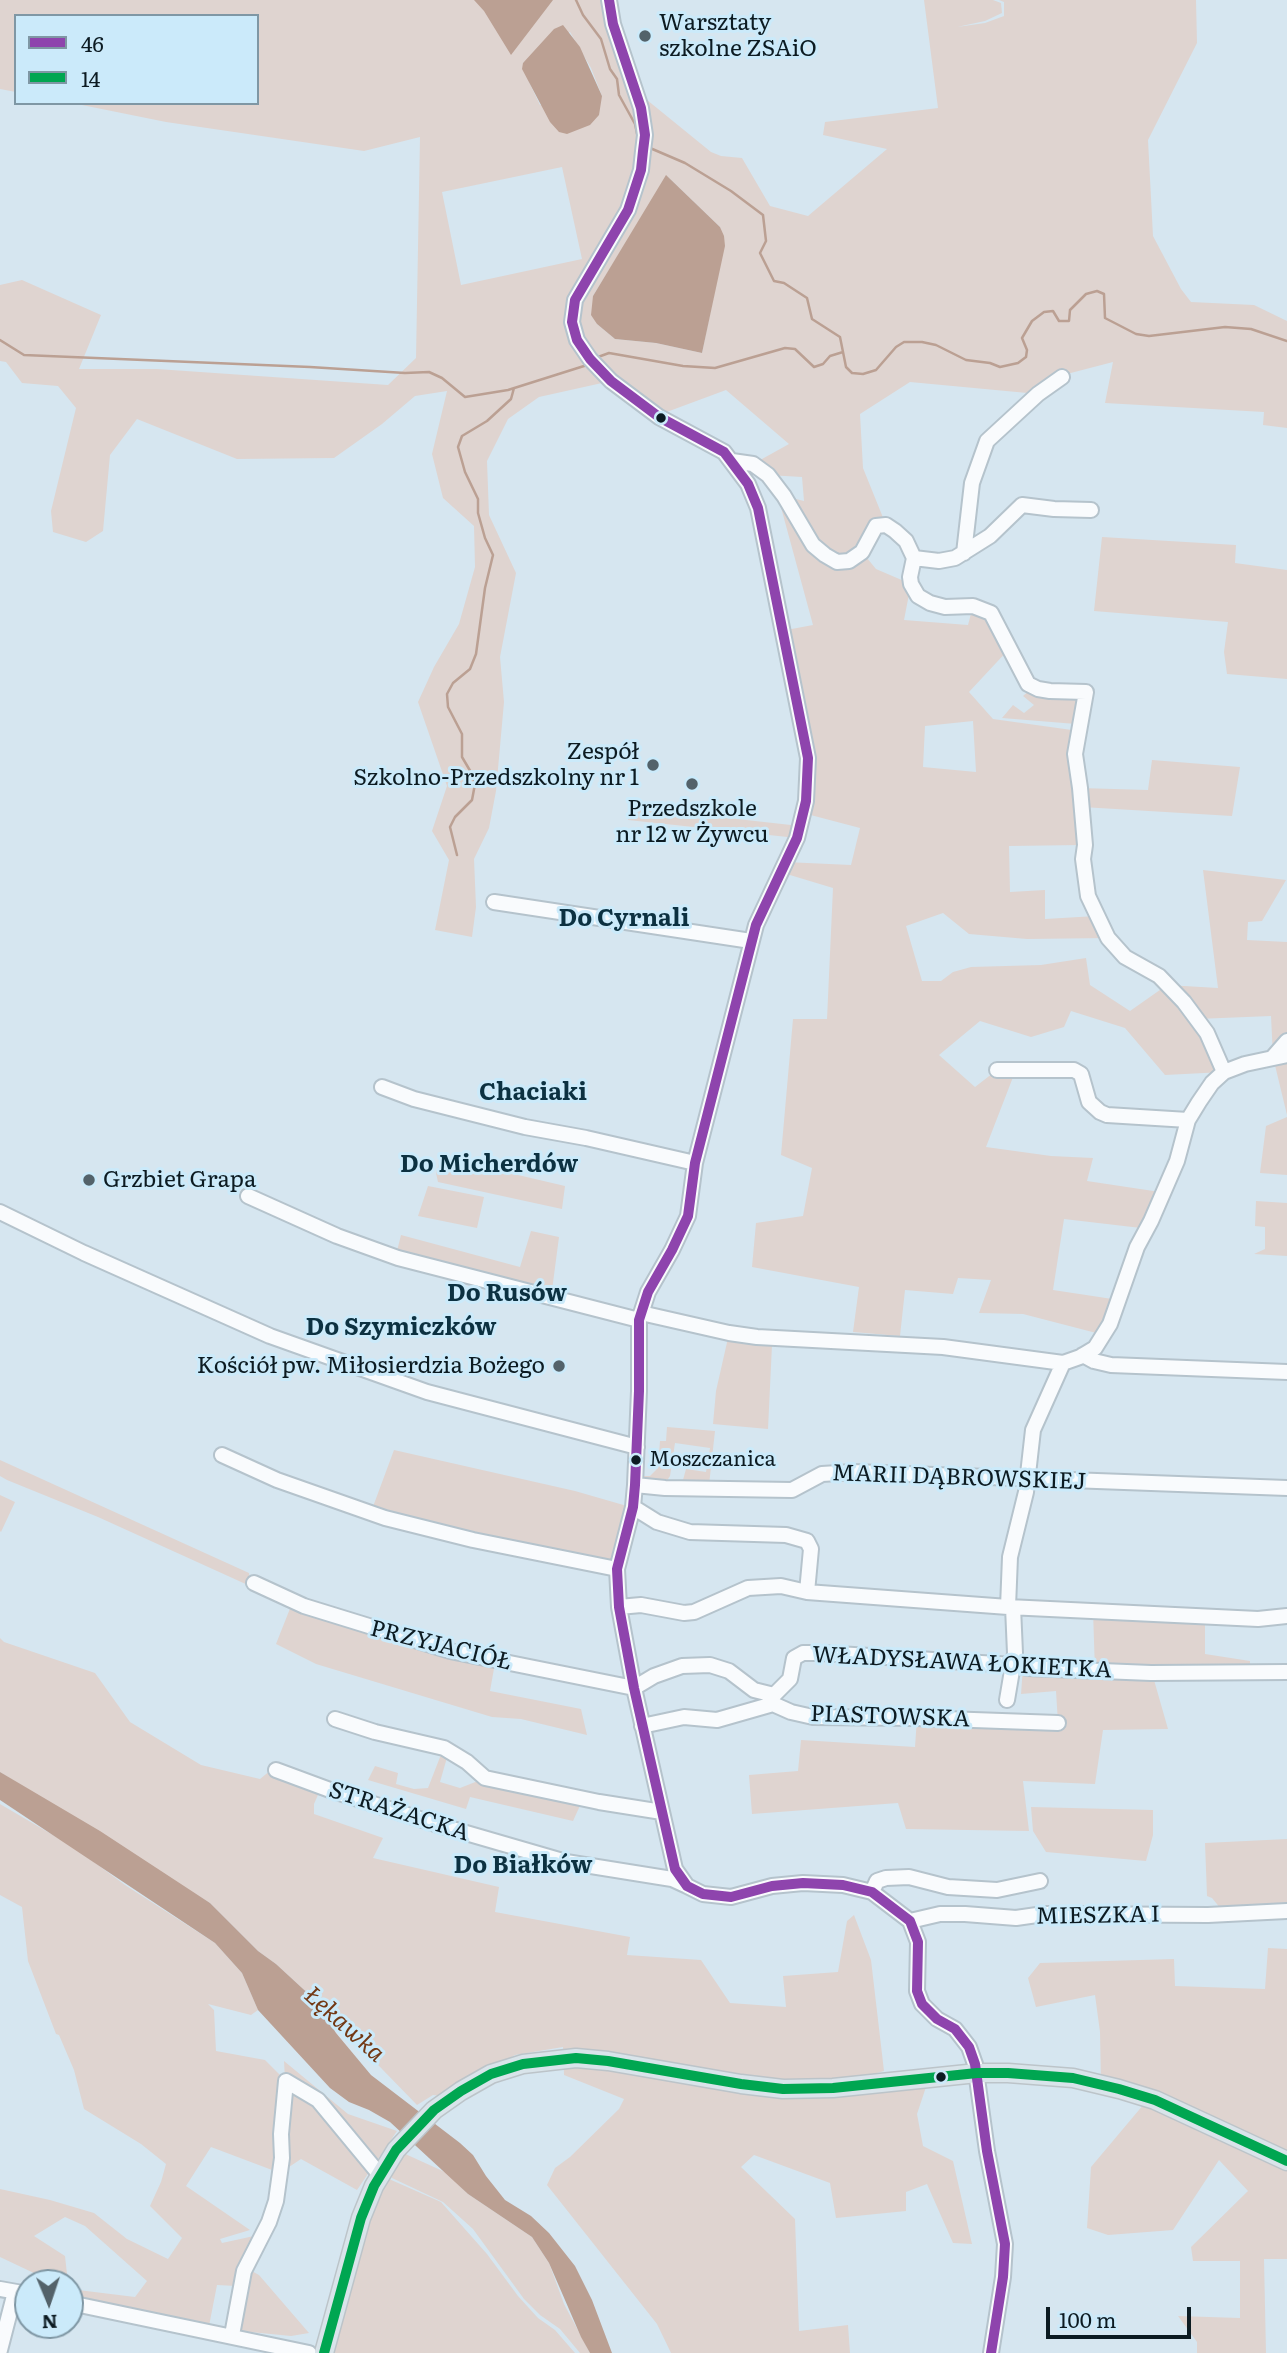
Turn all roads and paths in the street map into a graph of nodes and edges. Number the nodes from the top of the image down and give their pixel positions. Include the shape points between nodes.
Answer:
1 (609, 0) edge
2 (1062, 377) dead end
3 (732, 461) junction
4 (1091, 510) dead end
5 (964, 553) junction
6 (914, 558) junction
7 (494, 901) dead end
8 (751, 942) junction
9 (1287, 1041) edge
10 (1280, 1056) edge
11 (997, 1070) dead end
12 (1223, 1072) junction
13 (382, 1087) dead end
14 (1188, 1120) junction
15 (695, 1163) junction
16 (248, 1196) dead end
17 (0, 1212) edge
18 (640, 1316) junction
19 (1083, 1355) junction
20 (1063, 1363) junction
21 (1287, 1372) edge
22 (637, 1447) junction
23 (222, 1455) dead end
24 (1027, 1480) junction
25 (635, 1485) junction
26 (1287, 1489) edge
27 (633, 1507) junction
28 (617, 1569) junction
29 (254, 1583) dead end
30 (807, 1592) junction
31 (619, 1607) junction
32 (1011, 1607) junction
33 (1287, 1616) edge
34 (1013, 1665) junction
35 (1287, 1672) edge
36 (634, 1688) junction
37 (773, 1700) junction
38 (1007, 1700) dead end
39 (335, 1719) dead end
40 (1058, 1723) dead end
41 (642, 1726) junction
42 (276, 1770) dead end
43 (662, 1812) junction
44 (1040, 1881) dead end
45 (687, 1886) junction
46 (872, 1892) junction
47 (1287, 1911) edge
48 (910, 1921) junction
49 (977, 2073) junction
50 (318, 2100) junction
51 (283, 2105) junction
52 (1287, 2161) edge
53 (383, 2170) junction
54 (84, 2306) edge
55 (14, 2314) edge
56 (232, 2335) junction
57 (0, 2350) edge
58 (309, 2353) edge
59 (324, 2353) edge
60 (991, 2353) edge

1 - 3 street via 645,135 628,209 575,300 572,322 590,359 611,381 659,417 724,452
2 - 5 street via 987,441 972,483
3 - 6 street via 753,464 768,475 813,544 837,562 849,561 862,552 876,526 886,525 906,541
3 - 8 street via 758,508 808,758 806,801 797,838
4 - 5 street via 1022,505
5 - 6 street via 947,561
6 - 12 street via 910,577 918,596 945,607 973,606 991,613 1028,684 1038,689 1086,692 1075,754 1088,896 1108,938 1125,957 1159,976 1184,1002 1207,1033
7 - 8 street
8 - 15 street
9 - 10 street
10 - 12 street
11 - 14 street via 1074,1070 1081,1074 1089,1102 1100,1112
12 - 14 street
13 - 15 street via 525,1127
14 - 19 street via 1177,1161 1137,1247 1110,1324 1094,1348
15 - 18 street via 688,1216
16 - 18 street via 398,1258
17 - 22 street via 281,1341 427,1392
18 - 20 street via 729,1334 943,1347
18 - 22 street
19 - 20 street
19 - 21 street via 1111,1365
20 - 24 street via 1033,1430
22 - 25 street
23 - 28 street via 276,1480 385,1518
24 - 25 street, MARII DĄBROWSKIEJ via 853,1472 822,1474 792,1490
24 - 26 street, MARII DĄBROWSKIEJ
24 - 32 street via 1010,1557
25 - 27 street
27 - 28 street
27 - 30 street via 657,1522 690,1532 786,1535 807,1541 811,1549
28 - 31 street
29 - 36 street, PRZYJACIÓŁ via 317,1611 450,1651
30 - 31 street via 781,1586 748,1588 684,1613 641,1605
30 - 32 street
31 - 36 street
32 - 33 street via 1258,1619
32 - 34 street
34 - 35 street, WŁADYSŁAWA ŁOKIETKA via 1151,1673
34 - 37 street, WŁADYSŁAWA ŁOKIETKA via 803,1653 794,1658 790,1679
34 - 38 street
36 - 37 street via 682,1666 710,1665 729,1671
36 - 41 street
37 - 40 street, PIASTOWSKA via 791,1712 813,1717
37 - 41 street via 716,1720 684,1717
39 - 43 street via 444,1748 485,1778
41 - 43 street
42 - 45 street, STRAŻACKA via 566,1862 672,1879
43 - 45 street via 675,1868
44 - 46 street via 997,1890 886,1878 877,1881
45 - 46 street, STRAŻACKA via 704,1894 731,1897 803,1883
46 - 48 street
47 - 48 street, MIESZKA I via 1016,1918 940,1914
48 - 49 street via 918,1941 917,1991 922,2004 969,2046
49 - 52 main road via 1073,2078 1136,2094
49 - 53 main road via 783,2089 625,2063 576,2058 541,2061 505,2069 461,2091 409,2134
49 - 60 street via 1005,2244
50 - 51 street via 296,2092
50 - 51 street via 286,2081
50 - 53 street
51 - 56 street via 276,2201 244,2272
53 - 59 main road via 361,2218
54 - 56 street
55 - 57 street
56 - 58 street

